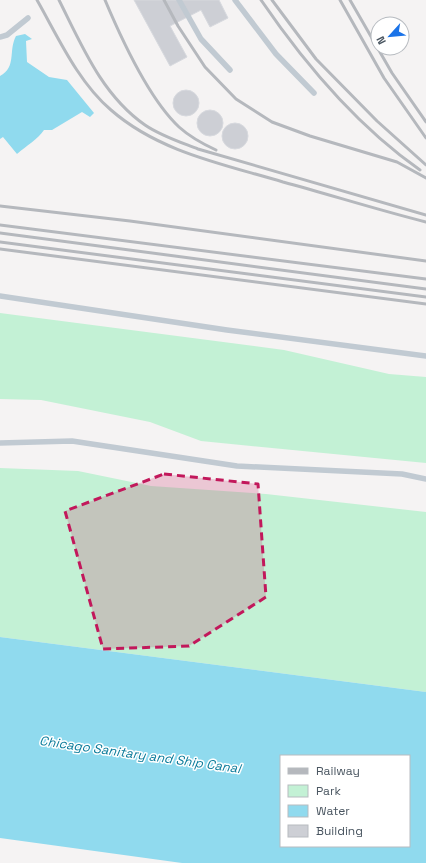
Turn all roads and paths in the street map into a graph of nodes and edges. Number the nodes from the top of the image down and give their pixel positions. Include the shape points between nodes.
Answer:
1 (179, 0) edge
2 (235, 0) edge
3 (28, 18) dead end
4 (0, 37) edge
5 (230, 70) dead end
6 (314, 93) dead end
7 (0, 296) edge
8 (426, 356) edge
9 (0, 443) edge
10 (426, 479) edge

1 - 5 lane via 200,39
2 - 6 lane via 276,54
3 - 4 lane via 7,35
7 - 8 lane via 227,330
9 - 10 lane via 72,441 237,466 402,474

